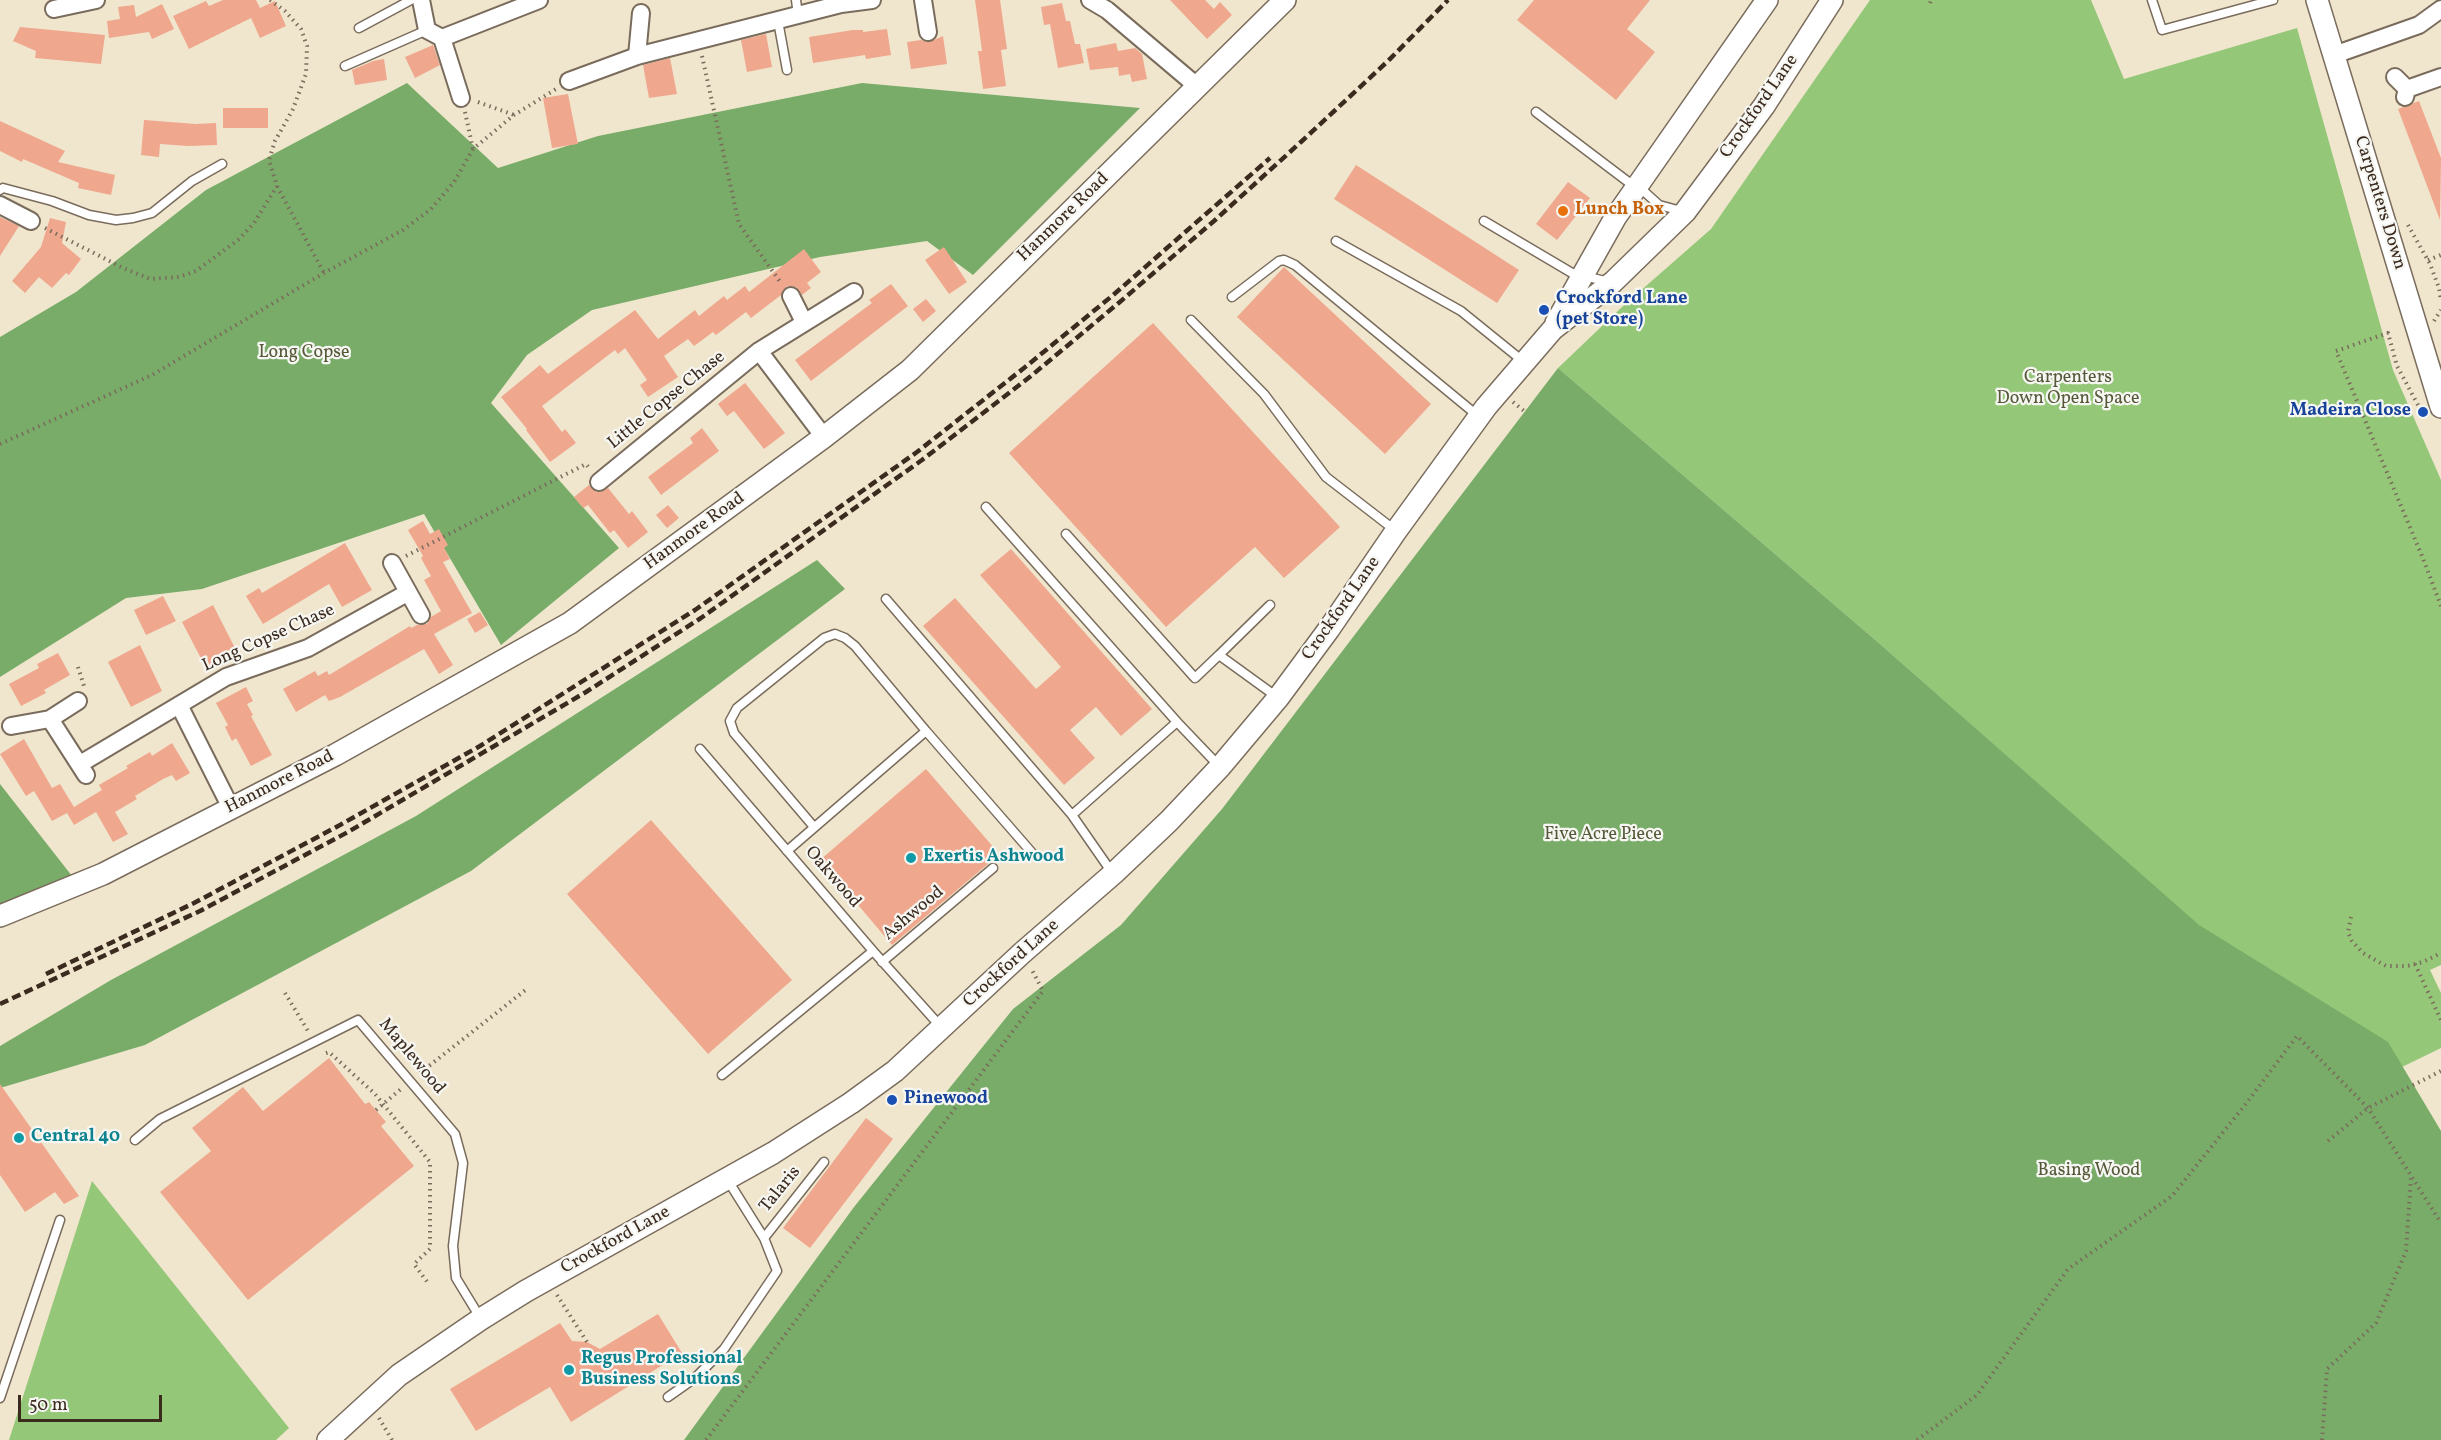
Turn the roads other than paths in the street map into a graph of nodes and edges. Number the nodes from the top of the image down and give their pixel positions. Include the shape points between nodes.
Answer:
1 (411, 0) edge
2 (421, 0) edge
3 (539, 0) edge
4 (872, 0) edge
5 (923, 0) edge
6 (1090, 0) edge
7 (1286, 0) edge
8 (1767, 0) edge
9 (1832, 0) edge
10 (2152, 0) edge
11 (2273, 0) edge
12 (2317, 0) edge
13 (90, 1) edge
14 (841, 2) edge
15 (797, 8) edge
16 (54, 9) dead end
17 (2441, 9) edge
18 (641, 13) dead end
19 (778, 21) junction
20 (359, 28) dead end
21 (928, 32) dead end
22 (435, 34) junction
23 (2334, 55) junction
24 (637, 56) junction
25 (345, 66) dead end
26 (787, 70) dead end
27 (2396, 77) dead end
28 (2441, 77) edge
29 (569, 81) road end
30 (1198, 87) junction
31 (461, 98) road end
32 (1536, 112) dead end
33 (222, 164) dead end
34 (1637, 185) junction
35 (0, 190) edge
36 (0, 205) edge
37 (1685, 212) junction
38 (31, 221) road end
39 (1484, 221) dead end
40 (1336, 241) dead end
41 (1582, 274) junction
42 (1613, 282) junction
43 (854, 292) dead end
44 (791, 296) road end
45 (1232, 297) dead end
46 (1191, 320) dead end
47 (804, 322) junction
48 (1553, 329) junction
49 (759, 351) junction
50 (1524, 363) junction
51 (2441, 407) edge
52 (1479, 417) junction
53 (824, 437) junction
54 (599, 482) road end
55 (986, 507) dead end
56 (1396, 531) junction
57 (1066, 534) dead end
58 (392, 563) road end
59 (407, 593) junction
60 (886, 599) dead end
61 (1270, 605) dead end
62 (421, 615) dead end
63 (1219, 655) junction
64 (1278, 698) junction
65 (78, 701) dead end
66 (179, 705) junction
67 (50, 719) junction
68 (1177, 722) junction
69 (11, 726) dead end
70 (926, 731) junction
71 (700, 749) dead end
72 (1220, 767) junction
73 (231, 808) junction
74 (1072, 815) junction
75 (814, 827) junction
76 (787, 851) junction
77 (1033, 854) dead end
78 (993, 868) dead end
79 (1113, 874) junction
80 (0, 916) edge
81 (873, 951) junction
82 (882, 962) junction
83 (942, 1027) junction
84 (722, 1075) dead end
85 (135, 1140) dead end
86 (824, 1162) dead end
87 (727, 1179) junction
88 (60, 1220) dead end
89 (764, 1238) junction
90 (481, 1319) junction
91 (668, 1397) dead end
92 (0, 1398) edge
93 (328, 1440) edge

1 - 20 lane
2 - 22 street
3 - 22 street
4 - 14 street
5 - 21 street
6 - 30 street
7 - 30 street, Hanmore Road
8 - 34 street, Crockford Lane
9 - 37 street, Crockford Lane via 1764,106
10 - 11 lane via 2162,30
12 - 23 street, Carpenters Down
13 - 16 street
14 - 15 street
15 - 19 street
17 - 23 street via 2419,25
18 - 24 street
19 - 24 street
19 - 26 lane
22 - 25 lane
22 - 31 street
23 - 51 street, Carpenters Down
24 - 29 street
27 - 28 street via 2406,93
30 - 53 street, Hanmore Road via 910,370
32 - 34 lane
33 - 35 lane via 152,213 116,220
34 - 37 lane via 1659,205
34 - 41 street, Crockford Lane
36 - 38 street
37 - 42 street, Crockford Lane
39 - 41 lane via 1572,273
40 - 50 lane via 1461,310
41 - 42 lane
41 - 48 street, Crockford Lane
42 - 48 street, Crockford Lane
43 - 47 street, Little Copse Chase
44 - 47 street
45 - 52 lane via 1274,264 1284,260 1295,265
46 - 56 lane via 1264,394 1326,477
47 - 49 street, Little Copse Chase
48 - 50 street, Crockford Lane
49 - 53 street
49 - 54 street, Little Copse Chase
50 - 52 street, Crockford Lane
52 - 56 street, Crockford Lane
53 - 73 street, Hanmore Road via 570,622 335,755
55 - 68 lane
56 - 64 street, Crockford Lane
57 - 63 lane via 1196,678
58 - 59 street
59 - 62 street
59 - 66 street, Long Copse Chase via 308,648 226,676
60 - 74 lane
61 - 63 lane
63 - 64 lane
64 - 72 street, Crockford Lane
65 - 67 street
66 - 67 street, Long Copse Chase via 83,769
66 - 73 street
67 - 69 street
68 - 72 lane
68 - 74 lane
70 - 75 lane
70 - 75 lane via 855,646 835,634 824,638 737,708 730,721 734,733
70 - 77 lane
71 - 76 lane, Oakwood
72 - 79 street, Crockford Lane
73 - 80 street, Hanmore Road via 103,874
74 - 79 lane
75 - 76 lane
76 - 81 lane, Oakwood
78 - 82 lane, Ashwood
79 - 83 street, Crockford Lane
81 - 82 lane, Oakwood
81 - 84 lane
82 - 83 lane, Oakwood
83 - 87 street, Crockford Lane via 895,1071 851,1103
85 - 90 lane, Maplewood via 160,1119 358,1020 455,1134 463,1163 453,1246 456,1278
86 - 89 lane, Talaris
87 - 89 lane
87 - 90 street, Crockford Lane
88 - 92 lane
89 - 91 lane via 777,1271 724,1349 695,1378
90 - 93 street, Crockford Lane via 399,1375

